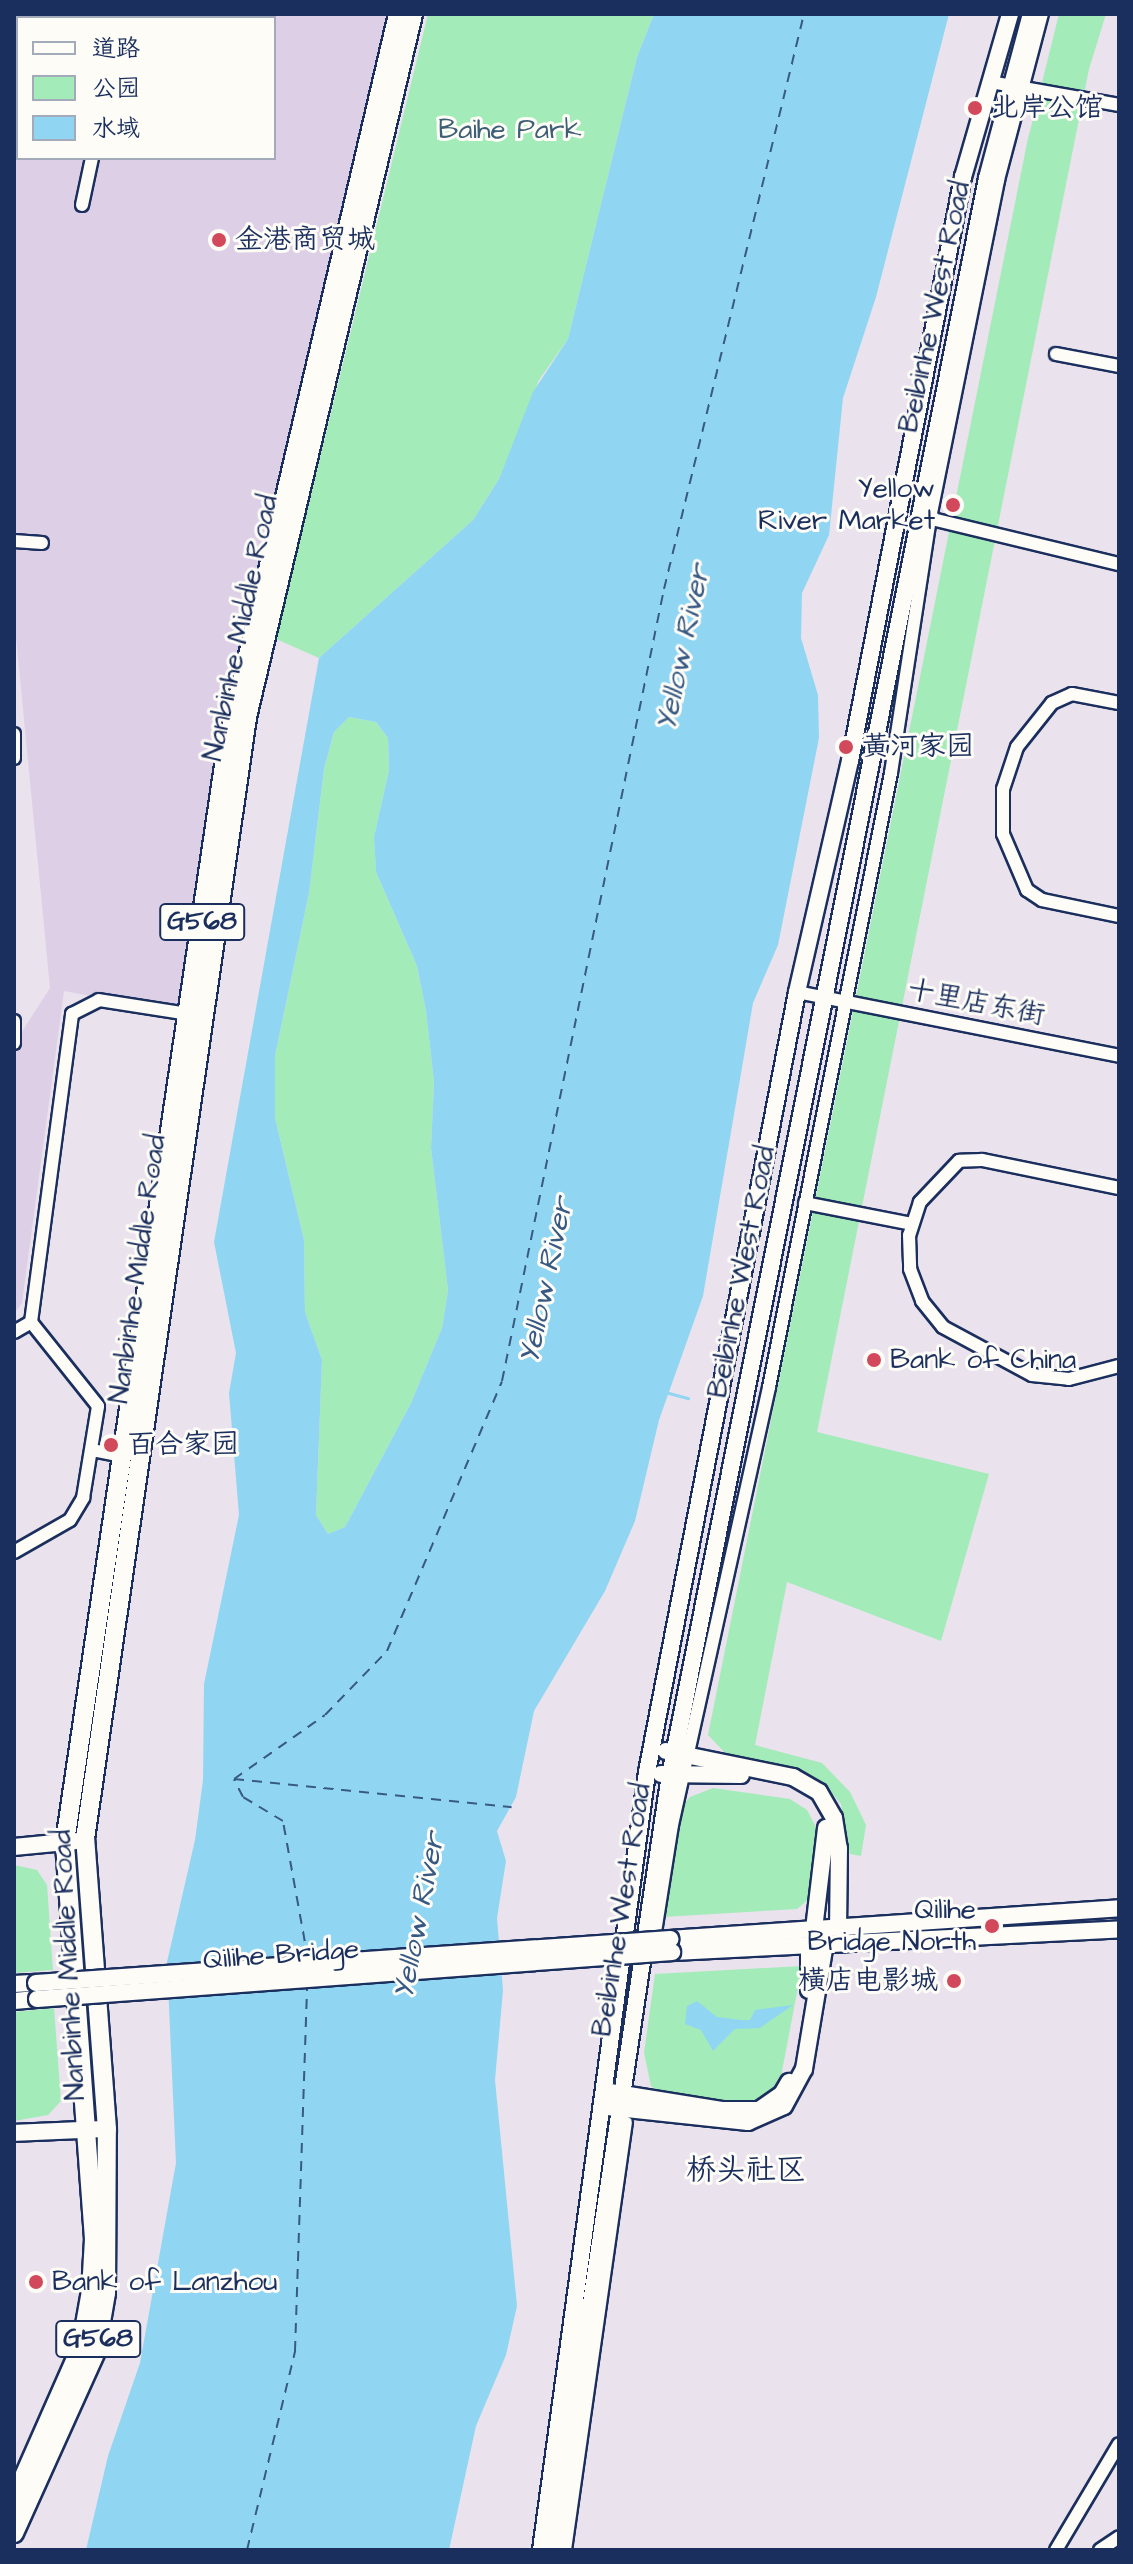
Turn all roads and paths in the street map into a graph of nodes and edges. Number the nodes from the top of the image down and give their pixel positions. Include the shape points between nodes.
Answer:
1 (398, 14) edge
2 (413, 14) edge
3 (1010, 14) edge
4 (1031, 14) edge
5 (1042, 14) edge
6 (1004, 34) junction
7 (990, 82) junction
8 (1018, 87) junction
9 (1119, 105) edge
10 (92, 160) edge
11 (82, 205) dead end
12 (1056, 354) dead end
13 (1119, 366) edge
14 (924, 517) junction
15 (14, 541) edge
16 (42, 543) dead end
17 (1119, 564) edge
18 (1119, 703) edge
19 (14, 734) edge
20 (14, 758) edge
21 (1119, 916) edge
22 (797, 992) junction
23 (823, 996) junction
24 (843, 1001) junction
25 (188, 1014) junction
26 (14, 1021) edge
27 (14, 1043) edge
28 (1119, 1056) edge
29 (1119, 1188) edge
30 (805, 1203) junction
31 (912, 1224) junction
32 (31, 1322) junction
33 (14, 1332) edge
34 (1119, 1366) edge
35 (92, 1450) junction
36 (123, 1456) junction
37 (14, 1552) edge
38 (652, 1749) junction
39 (679, 1764) junction
40 (647, 1772) junction
41 (85, 1839) junction
42 (65, 1842) junction
43 (14, 1847) edge
44 (1119, 1908) edge
45 (838, 1926) junction
46 (1119, 1929) edge
47 (816, 1940) junction
48 (14, 1984) edge
49 (37, 1991) junction
50 (14, 2001) edge
51 (599, 2098) junction
52 (623, 2101) junction
53 (87, 2129) junction
54 (107, 2129) junction
55 (14, 2133) edge
56 (1119, 2444) edge
57 (14, 2499) edge
58 (14, 2533) edge
59 (1119, 2537) edge
60 (541, 2550) edge
61 (554, 2550) edge
62 (565, 2550) edge
63 (1056, 2550) edge
64 (1100, 2550) edge

1 - 25 highway, Nanbinhe Middle Road / G568 via 232,715
2 - 41 highway, Nanbinhe Middle Road / G568 via 247,717
3 - 6 main road, Beibinhe West Road
4 - 8 main road, Beibinhe West Road
5 - 8 street
6 - 7 main road, Beibinhe West Road
6 - 8 main road
7 - 8 street
7 - 22 main road, Beibinhe West Road via 963,177 850,761
8 - 9 street
8 - 14 main road, Beibinhe West Road via 987,178
10 - 11 street
12 - 13 street
14 - 17 street
14 - 23 main road, Beibinhe West Road
14 - 24 street via 891,773
15 - 16 street
18 - 21 street via 1072,694 1052,703 1017,747 1003,789 1003,834 1027,890 1042,900
19 - 20 street
22 - 23 street, 十里店东街
22 - 38 main road, Beibinhe West Road
23 - 24 street, 十里店东街
23 - 39 main road, Beibinhe West Road
24 - 28 street, 十里店东街
24 - 30 street
25 - 32 street via 99,1000 72,1014
25 - 36 highway, Nanbinhe Middle Road / G568
26 - 27 street
29 - 31 street via 970,1158 940,1175
30 - 31 street
30 - 39 street
31 - 34 street via 910,1269 922,1301 943,1327 1032,1375 1069,1379
32 - 33 street
32 - 35 street via 98,1406
35 - 36 street
35 - 37 street via 83,1498 70,1520
36 - 42 highway, Nanbinhe Middle Road / G568
38 - 39 main road
38 - 40 main road, Beibinhe West Road
39 - 40 main road
39 - 45 main road via 793,1777 819,1792 834,1818 839,1848
39 - 47 main road via 794,1784 819,1805 829,1836
39 - 52 main road, Beibinhe West Road
40 - 51 main road, Beibinhe West Road
41 - 42 main road
41 - 54 highway, Nanbinhe Middle Road / G568
42 - 43 main road
42 - 53 highway, Nanbinhe Middle Road / G568
44 - 45 main road
45 - 47 main road
46 - 47 main road
47 - 49 main road, Qilihe Bridge, bridge
47 - 52 main road via 804,2069 784,2106 748,2122
48 - 49 main road
49 - 50 main road
51 - 52 main road
51 - 60 main road, Beibinhe West Road
52 - 61 main road, Beibinhe West Road
52 - 62 street
53 - 54 main road
53 - 55 main road
53 - 57 highway, Nanbinhe Middle Road / G568 via 94,2239 81,2347
54 - 58 highway, Nanbinhe Middle Road / G568 via 109,2239 96,2351
56 - 63 street
59 - 64 street

